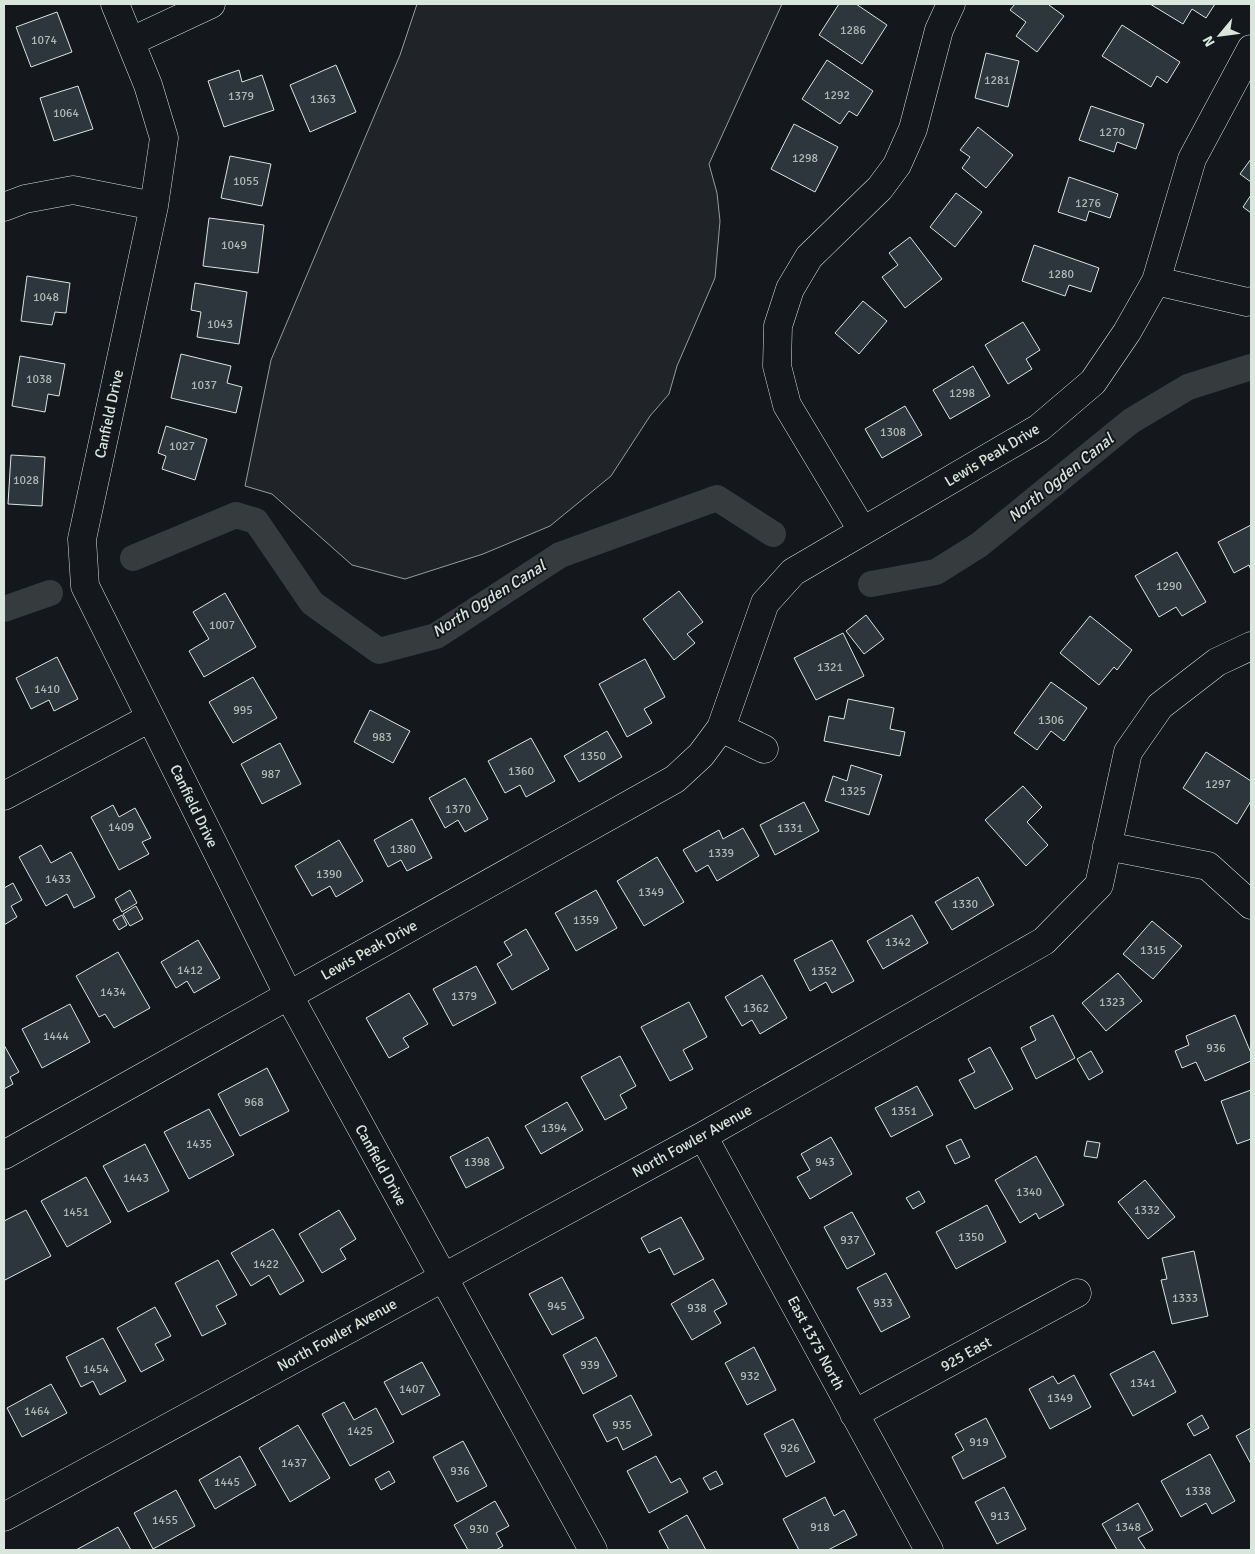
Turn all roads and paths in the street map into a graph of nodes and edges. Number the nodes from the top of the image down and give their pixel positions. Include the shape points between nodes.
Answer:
1 (115, 4) edge
2 (211, 4) edge
3 (951, 4) edge
4 (132, 41) junction
5 (1251, 50) edge
6 (154, 206) junction
7 (4, 207) edge
8 (1156, 281) junction
9 (1251, 301) edge
10 (862, 530) junction
11 (1251, 646) edge
12 (150, 718) junction
13 (721, 728) junction
14 (764, 749) dead end
15 (4, 796) edge
16 (1107, 846) junction
17 (1251, 906) edge
18 (289, 996) junction
19 (704, 1136) junction
20 (4, 1156) edge
21 (443, 1277) junction
22 (1077, 1293) dead end
23 (854, 1414) junction
24 (4, 1518) edge
25 (593, 1550) edge
26 (929, 1550) edge

1 - 4 street, Canfield Drive
2 - 4 street
3 - 10 street via 940,30 913,129 897,165 880,188 809,257 790,289 778,326 777,366 787,405
4 - 6 street, Canfield Drive via 164,138
5 - 8 street, Lewis Peak Drive via 1192,159
6 - 7 street via 72,190 25,199
6 - 12 street, Canfield Drive via 82,539 85,586
8 - 9 street
8 - 10 street, Lewis Peak Drive via 1093,382 1039,428
10 - 13 street, Lewis Peak Drive via 793,572 765,603
11 - 16 street, North Fowler Avenue via 1217,662 1160,706 1128,752
12 - 15 street
12 - 18 street, Canfield Drive
13 - 14 street
13 - 18 street, Lewis Peak Drive via 701,755 675,779
16 - 17 street via 1208,866
16 - 19 street, North Fowler Avenue via 1099,884 1044,941
18 - 20 street, Lewis Peak Drive
18 - 21 street, Canfield Drive
19 - 21 street, North Fowler Avenue
19 - 23 street, East 1375 North
21 - 24 street, North Fowler Avenue
21 - 25 street, Canfield Drive
22 - 23 street, 925 East
23 - 26 street, East 1375 North

